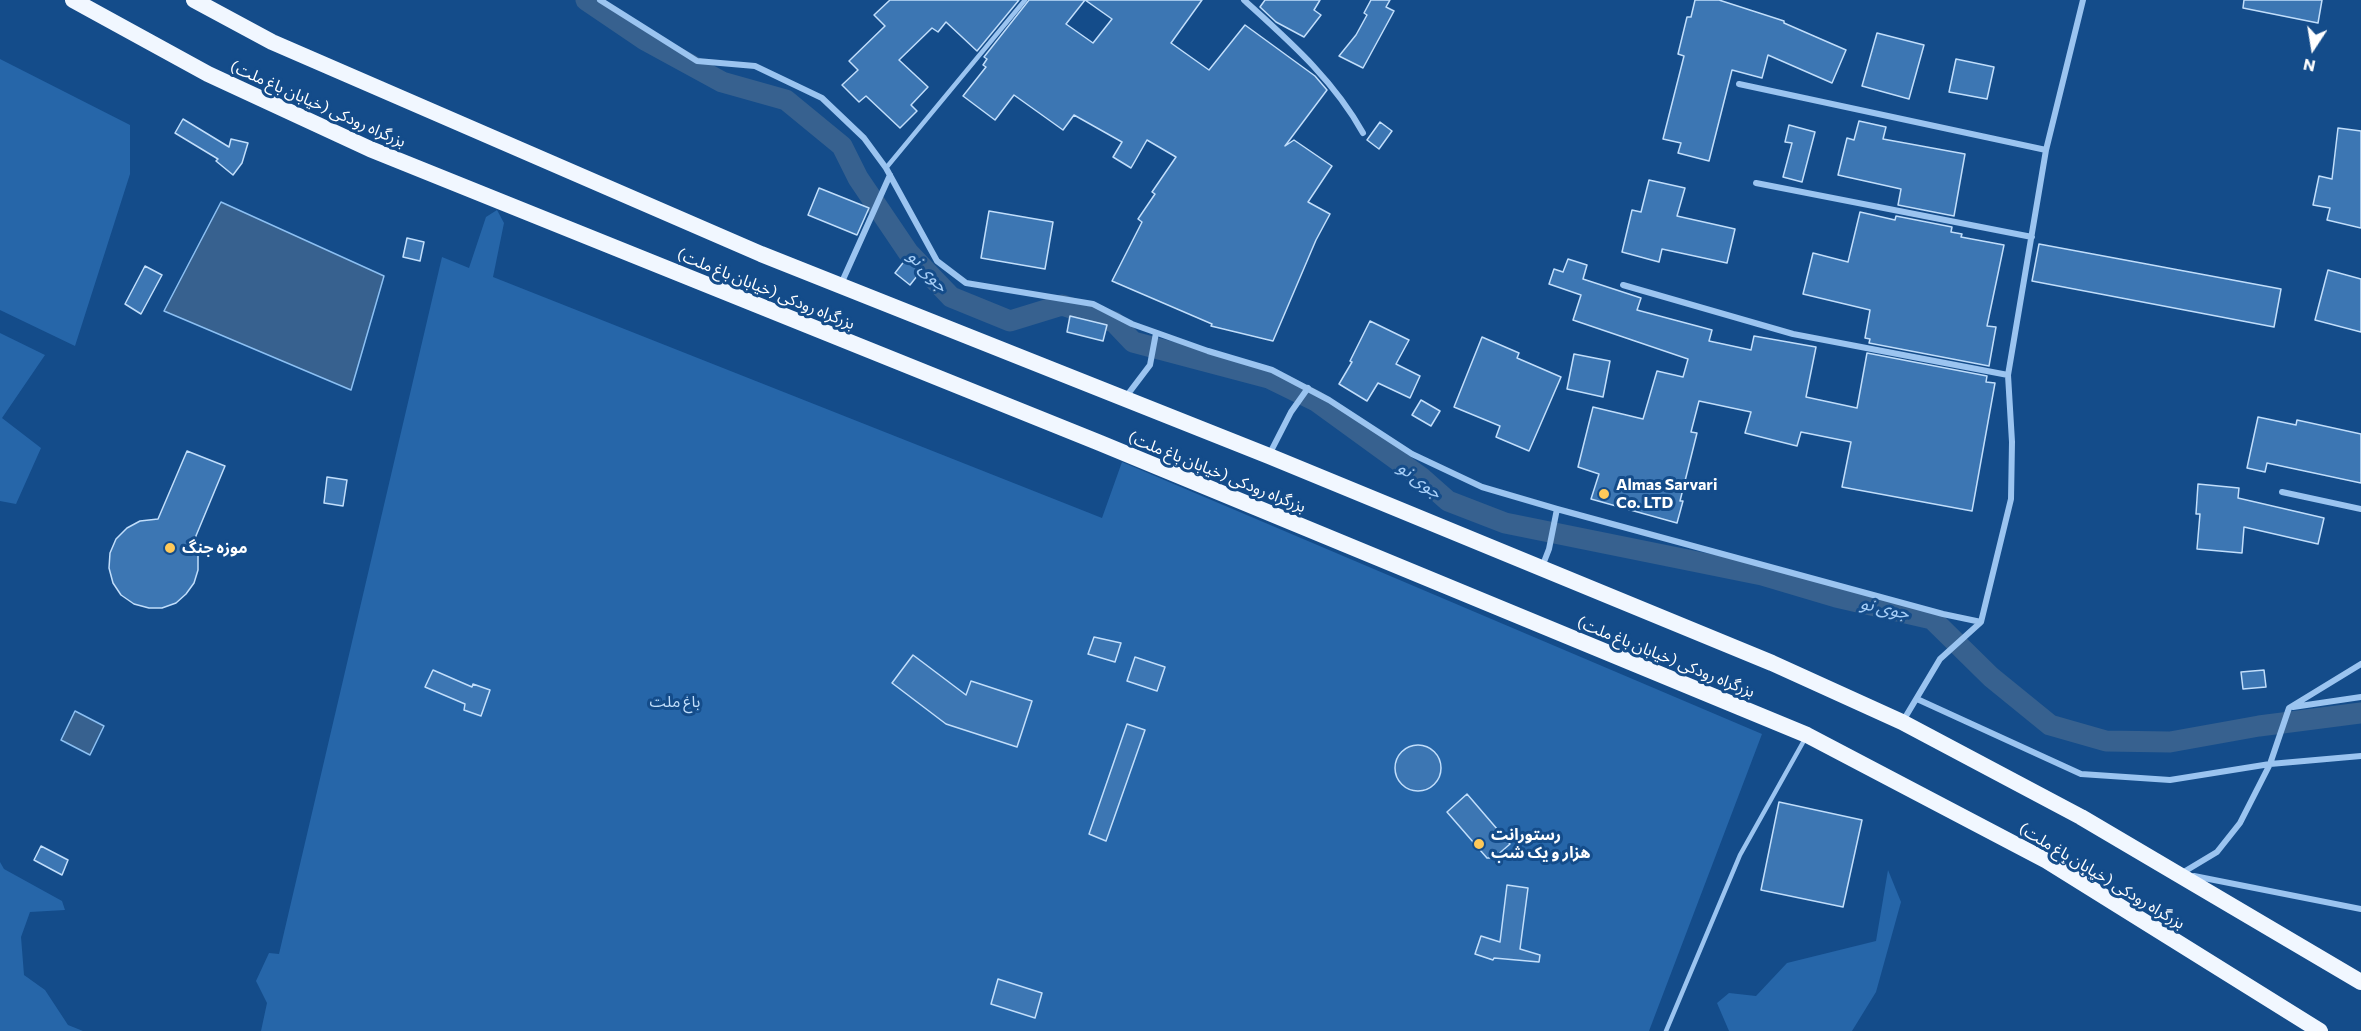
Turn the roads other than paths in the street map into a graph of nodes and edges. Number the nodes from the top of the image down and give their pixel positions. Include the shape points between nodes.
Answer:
1 (73, 0) edge
2 (194, 0) edge
3 (600, 0) edge
4 (1025, 0) edge
5 (1244, 0) edge
6 (2083, 0) edge
7 (1739, 84) dead end
8 (1363, 133) dead end
9 (2046, 150) junction
10 (886, 168) junction
11 (890, 175) junction
12 (1756, 183) dead end
13 (2032, 237) junction
14 (1623, 285) dead end
15 (841, 286) junction
16 (1156, 333) junction
17 (2008, 375) junction
18 (1306, 390) junction
19 (1124, 398) junction
20 (1269, 456) junction
21 (2282, 492) dead end
22 (1557, 509) junction
23 (2361, 509) edge
24 (1542, 568) junction
25 (1982, 622) junction
26 (2361, 664) edge
27 (2361, 697) edge
28 (1917, 699) junction
29 (2289, 708) junction
30 (1902, 722) junction
31 (1807, 735) junction
32 (2361, 756) edge
33 (2270, 764) junction
34 (2181, 873) junction
35 (2361, 909) edge
36 (2361, 982) edge
37 (1666, 1031) edge
38 (2319, 1031) edge

1 - 31 highway, بزرگراه رودکی (خیابان باغ ملت) via 208,74 370,148
2 - 15 highway, بزرگراه رودکی (خیابان باغ ملت) via 272,42
3 - 10 street via 697,61 755,66 822,98 864,138
4 - 10 lane
5 - 8 street via 1323,75
6 - 9 street
7 - 9 street
9 - 13 street
10 - 11 street
11 - 15 street
11 - 16 street via 937,261 966,283 1093,304
12 - 13 street
13 - 17 street
14 - 17 street via 1793,334
15 - 19 highway, بزرگراه رودکی (خیابان باغ ملت)
16 - 18 street via 1272,370
16 - 19 street via 1150,365
17 - 25 street via 2011,499
18 - 20 street
18 - 22 street via 1329,400 1412,454 1482,487
19 - 20 highway, بزرگراه رودکی (خیابان باغ ملت)
20 - 24 highway, بزرگراه رودکی (خیابان باغ ملت)
21 - 23 street
22 - 24 street
22 - 25 street
24 - 30 highway, بزرگراه رودکی (خیابان باغ ملت) via 1772,663
25 - 28 street via 1940,659
26 - 29 street
27 - 29 street
28 - 30 street
28 - 33 street via 2081,774 2170,780
29 - 33 street
30 - 34 highway, بزرگراه رودکی (خیابان باغ ملت)
31 - 37 lane via 1740,855
31 - 38 highway, بزرگراه رودکی (خیابان باغ ملت) via 2047,861
32 - 33 street
33 - 34 street via 2240,823 2217,852
34 - 35 street
34 - 36 highway, بزرگراه رودکی (خیابان باغ ملت)

